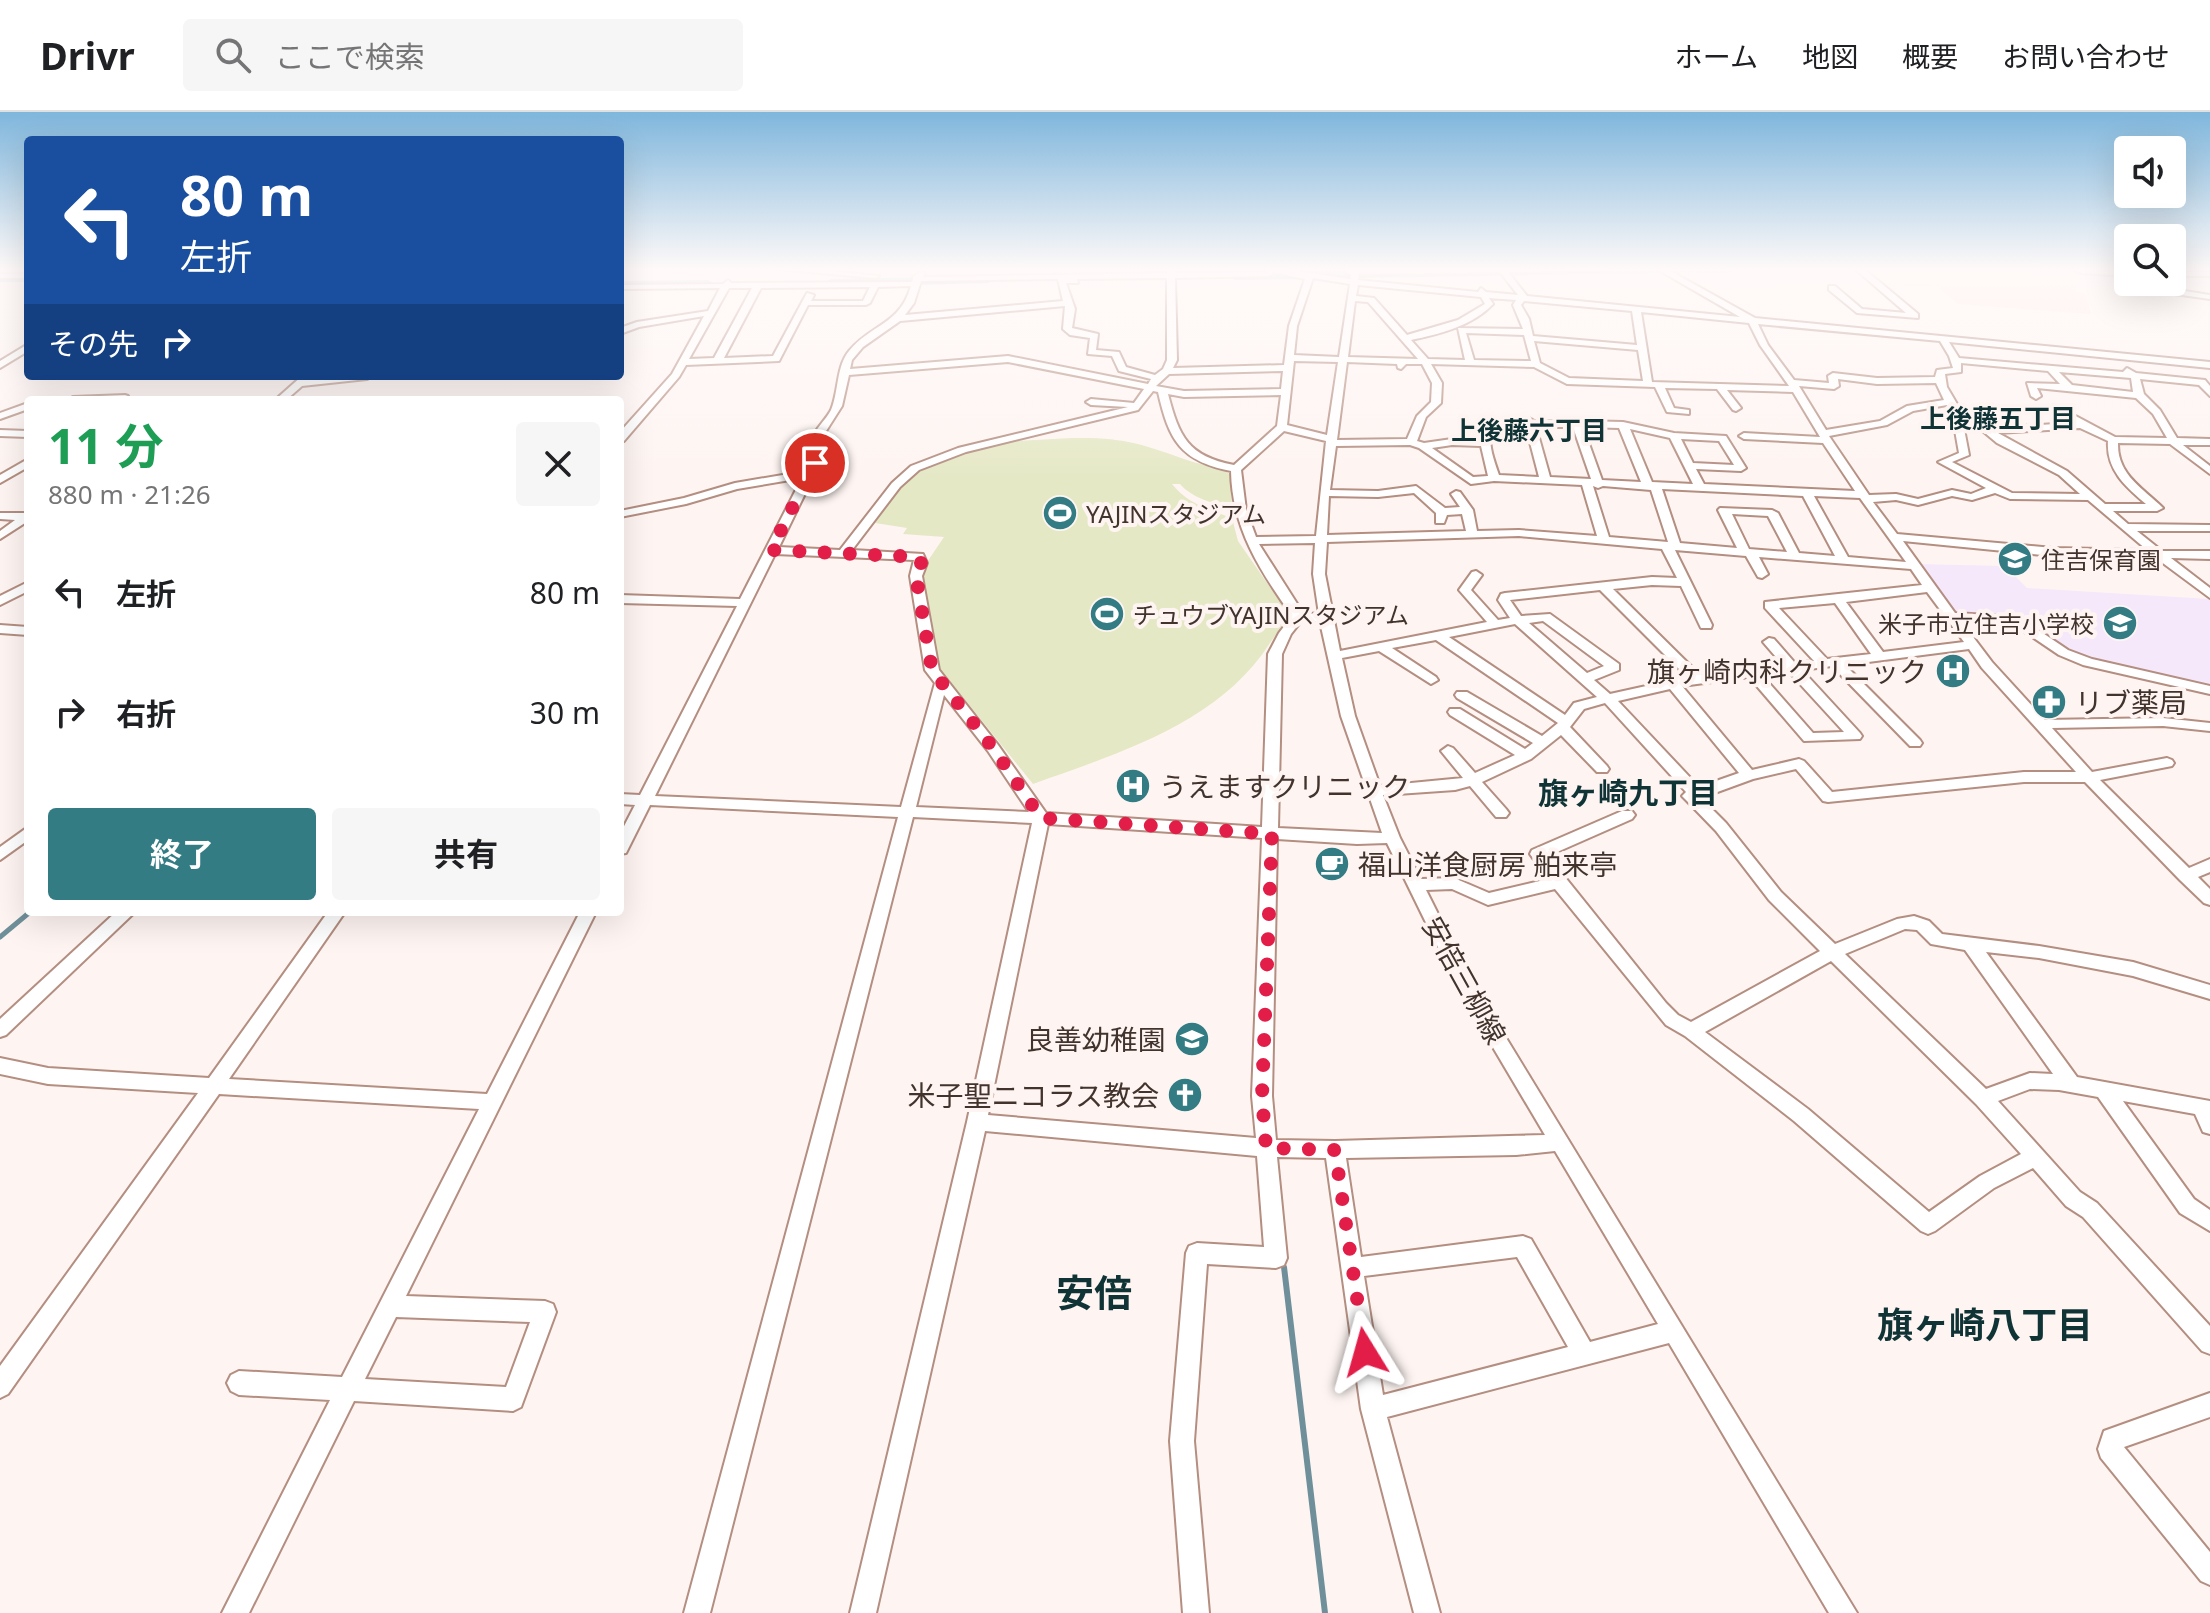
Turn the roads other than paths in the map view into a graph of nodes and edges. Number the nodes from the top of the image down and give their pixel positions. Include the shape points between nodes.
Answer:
1 (697, 338) edge
2 (728, 338) edge
3 (787, 338) edge
4 (868, 338) edge
5 (1094, 338) edge
6 (1173, 338) edge
7 (1291, 338) edge
8 (1346, 338) edge
9 (1406, 338) edge
10 (1463, 338) edge
11 (1529, 338) edge
12 (1554, 338) edge
13 (1639, 338) edge
14 (1761, 338) edge
15 (1940, 338) joint
16 (2032, 347) junction
17 (1640, 348) junction
18 (24, 350) edge
19 (2101, 354) junction
20 (776, 359) junction
21 (1343, 359) junction
22 (1955, 360) junction
23 (1425, 361) junction
24 (684, 362) junction
25 (1470, 362) junction
26 (714, 363) junction
27 (1287, 363) junction
28 (1536, 364) junction
29 (0, 365) edge
30 (2210, 365) edge
31 (2051, 368) junction
32 (1167, 371) junction
33 (770, 372) dead end
34 (846, 372) junction
35 (2135, 377) junction
36 (303, 380) edge
37 (1939, 380) junction
38 (2206, 383) edge
39 (1157, 385) junction
40 (1648, 386) junction
41 (1794, 386) junction
42 (1660, 387) junction
43 (1721, 388) junction
44 (2069, 388) junction
45 (1094, 390) junction
46 (1284, 392) junction
47 (2210, 393) edge
48 (2139, 395) junction
49 (285, 396) edge
50 (2036, 396) dead end
51 (1951, 404) junction
52 (1137, 405) junction
53 (24, 407) edge
54 (1736, 408) dead end
55 (2055, 408) dead end
56 (1686, 412) dead end
57 (0, 416) edge
58 (1092, 417) junction
59 (1529, 421) junction
60 (1576, 422) junction
61 (1623, 425) junction
62 (2082, 425) junction
63 (1282, 427) junction
64 (1990, 431) junction
65 (0, 433) edge
66 (24, 434) edge
67 (624, 434) edge
68 (1674, 436) junction
69 (1744, 436) dead end
70 (1825, 437) junction
71 (2113, 440) junction
72 (1331, 441) junction
73 (1411, 442) junction
74 (2174, 442) junction
75 (2210, 442) edge
76 (1485, 443) junction
77 (1423, 446) junction
78 (24, 464) edge
79 (1689, 466) junction
80 (1236, 469) junction
81 (2210, 471) edge
82 (5, 473) edge
83 (810, 474) junction
84 (1494, 478) junction
85 (0, 480) edge
86 (1546, 481) junction
87 (1593, 485) junction
88 (1652, 487) junction
89 (1701, 489) junction
90 (1995, 489) junction
91 (1324, 493) junction
92 (1807, 493) junction
93 (1456, 494) dead end
94 (1864, 497) junction
95 (2088, 497) junction
96 (2101, 507) junction
97 (1467, 510) junction
98 (1442, 512) junction
99 (624, 513) edge
100 (0, 516) edge
101 (24, 517) edge
102 (24, 519) edge
103 (2125, 527) junction
104 (2210, 528) edge
105 (1472, 533) junction
106 (1438, 534) junction
107 (0, 536) edge
108 (1892, 537) junction
109 (1321, 538) junction
110 (1604, 539) junction
111 (1252, 541) junction
112 (1671, 546) junction
113 (771, 550) junction
114 (1748, 552) junction
115 (844, 553) junction
116 (2156, 554) junction
117 (2210, 555) edge
118 (1795, 556) junction
119 (1844, 561) junction
120 (1913, 566) junction
121 (1762, 574) dead end
122 (1476, 575) dead end
123 (1685, 582) junction
124 (1603, 586) junction
125 (24, 588) edge
126 (1929, 588) junction
127 (2210, 594) edge
128 (624, 599) edge
129 (1838, 599) junction
130 (0, 601) edge
131 (745, 603) junction
132 (1299, 616) junction
133 (1949, 616) junction
134 (1326, 619) junction
135 (1518, 620) junction
136 (1495, 624) junction
137 (1706, 625) dead end
138 (0, 629) edge
139 (24, 631) edge
140 (1439, 636) junction
141 (1769, 642) dead end
142 (1971, 645) junction
143 (1383, 648) junction
144 (1334, 656) junction
145 (1879, 656) junction
146 (1830, 664) junction
147 (1794, 669) junction
148 (1752, 672) junction
149 (1584, 679) junction
150 (1697, 679) junction
151 (1431, 680) dead end
152 (1672, 683) junction
153 (940, 685) junction
154 (2210, 690) edge
155 (1462, 695) dead end
156 (1606, 699) junction
157 (1455, 712) dead end
158 (1564, 724) junction
159 (2040, 724) junction
160 (2210, 727) edge
161 (1543, 743) junction
162 (1915, 743) dead end
163 (1448, 751) dead end
164 (1526, 756) junction
165 (2167, 763) dead end
166 (1602, 769) dead end
167 (1749, 775) junction
168 (2089, 777) junction
169 (1473, 780) junction
170 (1374, 791) junction
171 (1695, 792) junction
172 (624, 799) edge
173 (645, 800) junction
174 (908, 812) junction
175 (1501, 813) dead end
176 (1627, 815) dead end
177 (1041, 818) junction
178 (1272, 834) junction
179 (24, 835) edge
180 (1392, 838) junction
181 (624, 841) edge
182 (0, 855) edge
183 (2210, 865) edge
184 (2186, 876) junction
185 (1559, 882) junction
186 (1415, 886) junction
187 (2210, 899) edge
188 (123, 916) edge
189 (334, 916) edge
190 (586, 916) edge
191 (1972, 946) junction
192 (1832, 952) junction
193 (2210, 992) edge
194 (0, 1030) edge
195 (1691, 1031) junction
196 (0, 1066) edge
197 (2070, 1083) junction
198 (216, 1084) junction
199 (2102, 1088) junction
200 (1983, 1098) junction
201 (492, 1102) junction
202 (2207, 1114) edge
203 (977, 1122) junction
204 (1559, 1142) junction
205 (1266, 1148) junction
206 (1335, 1150) junction
207 (2035, 1157) junction
208 (2210, 1221) edge
209 (1352, 1268) junction
210 (388, 1306) junction
211 (1674, 1331) junction
212 (2210, 1343) edge
213 (1584, 1353) junction
214 (239, 1383) dead end
215 (0, 1386) edge
216 (345, 1391) junction
217 (2210, 1405) edge
218 (1373, 1409) junction
219 (2210, 1572) edge
220 (235, 1613) edge
221 (697, 1613) edge
222 (863, 1613) edge
223 (1196, 1613) edge
224 (1427, 1613) edge
225 (1844, 1613) edge

1 - 24 street
2 - 26 street
3 - 20 street
4 - 34 street via 846,361
5 - 39 street via 1091,352 1116,354 1122,369
6 - 32 street
7 - 27 street
8 - 21 street, 安倍三柳線
9 - 23 street
10 - 25 street
11 - 28 street
12 - 17 street
13 - 17 street
14 - 41 street
15 - 16 street
15 - 22 street
16 - 19 street
16 - 31 street
17 - 40 street
18 - 29 street
19 - 30 street
19 - 35 street
20 - 26 street
20 - 33 street
21 - 23 street
21 - 27 street
21 - 72 street, 安倍三柳線
22 - 31 street
22 - 37 street via 1958,370 1940,372
23 - 25 street
23 - 73 street via 1437,383 1436,403 1422,416
24 - 26 street
24 - 67 street
25 - 28 street
27 - 32 street
27 - 46 street
28 - 40 street via 1567,381
31 - 35 street
31 - 44 street
32 - 39 street
34 - 45 street via 1008,359
34 - 83 street via 842,395 816,439
35 - 38 street
35 - 48 street
36 - 49 street
37 - 41 street via 1833,376 1834,386
37 - 51 street
38 - 47 street
39 - 45 street
39 - 46 street via 1217,395
39 - 52 street
39 - 80 street via 1185,451
40 - 42 street
41 - 43 street
41 - 70 street
42 - 43 street
42 - 56 street via 1670,410
43 - 54 street
44 - 48 street
44 - 50 street via 2030,385
45 - 52 street
45 - 58 street
46 - 63 street
48 - 74 street via 2157,412
51 - 64 street
51 - 70 street via 1910,408 1883,423
51 - 90 street via 1964,455 1943,462
52 - 58 street
53 - 57 street
55 - 62 street
58 - 115 street via 962,450 915,468
59 - 60 street
59 - 76 street via 1490,423
59 - 86 street
60 - 61 street
60 - 87 street
61 - 68 street
61 - 88 street
62 - 64 street
62 - 71 street
63 - 72 street
63 - 80 street
64 - 95 street via 2063,473
65 - 66 street
68 - 79 street
68 - 79 street via 1722,438 1741,468
69 - 70 street
70 - 94 street
71 - 74 street
71 - 96 street via 2111,456 2123,477 2157,508
72 - 73 street
72 - 91 street, 安倍三柳線
73 - 77 street
74 - 75 street
74 - 81 street
76 - 77 street
76 - 84 street
77 - 84 street via 1471,481
78 - 82 street
79 - 89 street
80 - 111 street via 1237,492
82 - 85 street
83 - 99 street
83 - 113 street
84 - 86 street
86 - 87 street
87 - 88 street
87 - 110 street
88 - 89 street
88 - 112 street
89 - 92 street
90 - 94 street via 1972,497 1952,493 1918,502
90 - 95 street via 2010,496
91 - 98 street via 1416,489
91 - 109 street, 安倍三柳線
92 - 94 street
92 - 119 street
93 - 97 street
94 - 108 street
95 - 96 street
96 - 103 street
97 - 98 street
97 - 105 street
98 - 106 street
100 - 101 street
102 - 107 street
103 - 104 street
103 - 116 street
105 - 106 street
105 - 110 street
106 - 109 street
108 - 116 street via 2053,552
108 - 120 street
109 - 111 street
109 - 134 street, 安倍三柳線 via 1319,574
110 - 112 street
111 - 132 street via 1263,570
112 - 114 street
112 - 123 street
113 - 115 street
113 - 131 street
114 - 118 street
114 - 118 street via 1724,510 1772,513
114 - 121 street
115 - 153 street via 919,557 916,576 928,652
116 - 117 street
116 - 127 street
118 - 119 street
119 - 120 street
120 - 126 street
122 - 136 street via 1465,590
123 - 124 street
123 - 137 street
124 - 135 street via 1505,597
124 - 150 street
125 - 130 street
126 - 129 street
126 - 133 street
128 - 131 street
129 - 145 street
129 - 146 street via 1769,605
131 - 173 street
132 - 134 street
132 - 178 street via 1275,654
133 - 142 street
133 - 154 street via 2023,623 2070,656
134 - 144 street, 安倍三柳線
135 - 136 street
135 - 149 street
135 - 149 street via 1546,617 1614,667
136 - 140 street
138 - 139 street
140 - 143 street
140 - 158 street
141 - 147 street
142 - 145 street
142 - 159 street
143 - 144 street
143 - 151 street
144 - 170 street, 安倍三柳線
145 - 146 street
146 - 147 street
146 - 162 street
147 - 148 street
147 - 148 street via 1855,736 1809,738
148 - 150 street
149 - 156 street
150 - 152 street
152 - 156 street
152 - 167 street
153 - 174 street
153 - 177 street via 993,748
155 - 161 street
156 - 158 street via 1579,706
156 - 171 street
157 - 164 street
158 - 161 street
158 - 166 street
159 - 160 street via 2163,722
159 - 168 street
161 - 164 street
163 - 169 street
164 - 169 street
165 - 168 street
167 - 168 street via 1799,764 1828,797 2024,777
167 - 171 street
168 - 184 street
169 - 170 street
169 - 175 street
170 - 180 street, 安倍三柳線
171 - 192 street via 1690,796 1775,896
172 - 173 street
173 - 174 street
173 - 181 street
174 - 177 street
174 - 221 street
176 - 185 street via 1538,854
177 - 178 street
177 - 203 street
178 - 180 street
178 - 205 street via 1262,1096
179 - 182 street
180 - 186 street, 安倍三柳線
183 - 184 street
184 - 187 street
185 - 186 street via 1488,899 1457,882
185 - 195 street via 1660,1008
186 - 204 street, 安倍三柳線 via 1465,985
188 - 194 street
189 - 198 street
190 - 201 street
191 - 192 street via 1937,940 1914,921
191 - 193 street via 2133,969
191 - 197 street
192 - 195 street
192 - 200 street
195 - 207 street via 1801,1115 1928,1224 1987,1182
196 - 198 street via 48,1076
197 - 199 street
197 - 200 street via 2030,1081
198 - 201 street
198 - 215 street
199 - 202 street
199 - 208 street via 2187,1206
200 - 207 street
201 - 210 street
203 - 205 street
203 - 222 street
204 - 206 street
204 - 211 street, 安倍三柳線
205 - 206 street
205 - 223 street via 1276,1258 1197,1253 1182,1441
206 - 209 street
207 - 212 street
209 - 213 street via 1523,1246
209 - 218 street
210 - 216 street
210 - 216 street via 545,1312 513,1399
211 - 213 street
211 - 225 street, 安倍三柳線
213 - 218 street
214 - 216 street
216 - 220 street
217 - 219 street via 2112,1439 2110,1449
218 - 224 street

